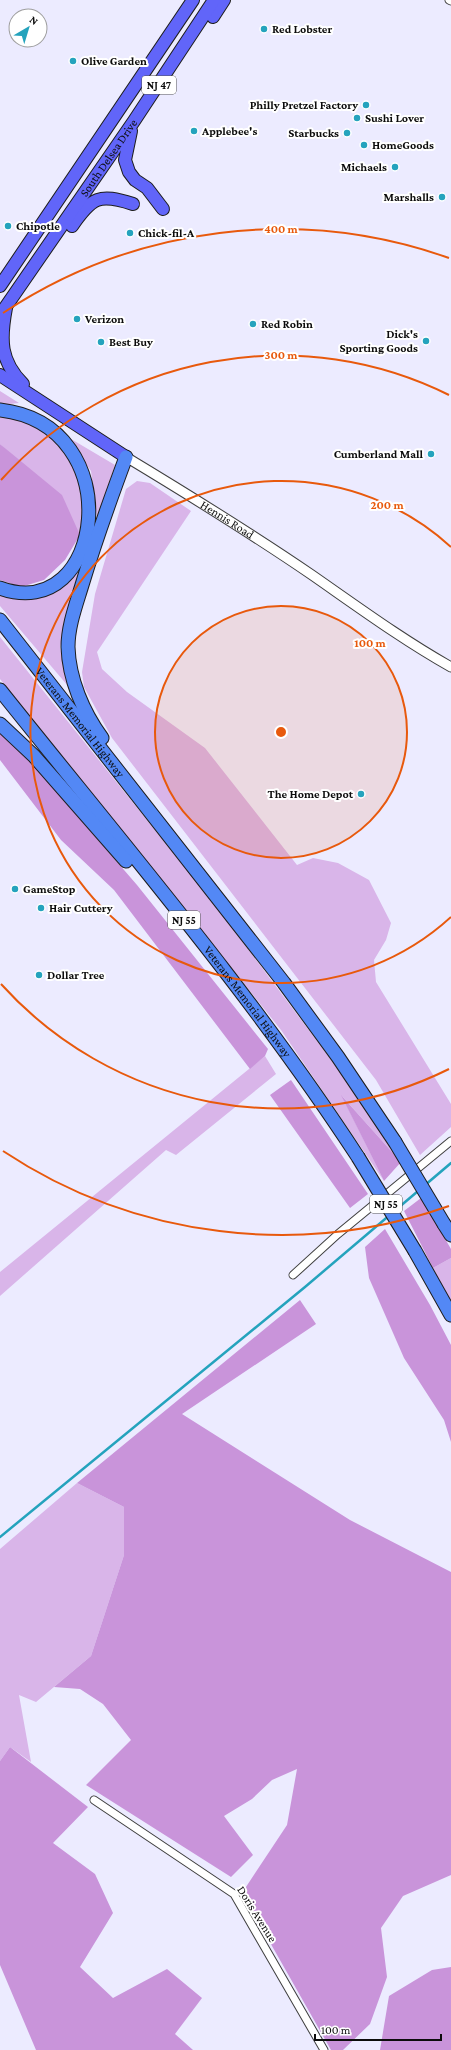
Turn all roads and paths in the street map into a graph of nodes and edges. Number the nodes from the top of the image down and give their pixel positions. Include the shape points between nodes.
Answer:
1 (193, 0) edge
2 (214, 0) edge
3 (224, 0) edge
4 (185, 45) junction
5 (134, 121) junction
6 (133, 204) dead end
7 (163, 209) dead end
8 (35, 265) junction
9 (0, 286) edge
10 (3, 311) edge
11 (0, 375) edge
12 (49, 406) junction
13 (0, 410) edge
14 (126, 457) junction
15 (0, 588) edge
16 (0, 620) edge
17 (451, 668) edge
18 (0, 690) edge
19 (0, 724) edge
20 (196, 869) junction
21 (223, 969) junction
22 (451, 1141) edge
23 (448, 1230) edge
24 (293, 1275) dead end
25 (451, 1315) edge
26 (94, 1800) dead end
27 (324, 2050) edge

1 - 9 main road, South Delsea Drive / NJ 47
2 - 4 main road, South Delsea Drive / NJ 47
3 - 4 main road via 198,40
4 - 5 main road, South Delsea Drive / NJ 47
5 - 7 main road via 125,160 135,180 148,188
5 - 8 main road, South Delsea Drive / NJ 47
6 - 8 main road via 112,197 98,199 88,205 49,259
8 - 10 main road, South Delsea Drive / NJ 47
10 - 12 main road via 2,358 15,377 40,395
11 - 12 main road, Hennis Road
12 - 14 main road, Hennis Road
13 - 15 highway via 29,418 61,439 76,458 85,478 90,517 85,542 73,565 60,580 51,586 33,591
14 - 17 street, Hennis Road via 198,500
14 - 20 highway via 96,537 75,608 68,636 71,671 83,704 99,735
16 - 20 highway, Veterans Memorial Highway
18 - 21 highway, Veterans Memorial Highway / NJ 55
19 - 21 highway via 34,756
20 - 23 highway, Veterans Memorial Highway, bridge via 338,1057 395,1142
21 - 25 highway, Veterans Memorial Highway / NJ 55, bridge via 302,1074 358,1157
22 - 24 street via 338,1234
26 - 27 street, Doris Avenue via 234,1894

